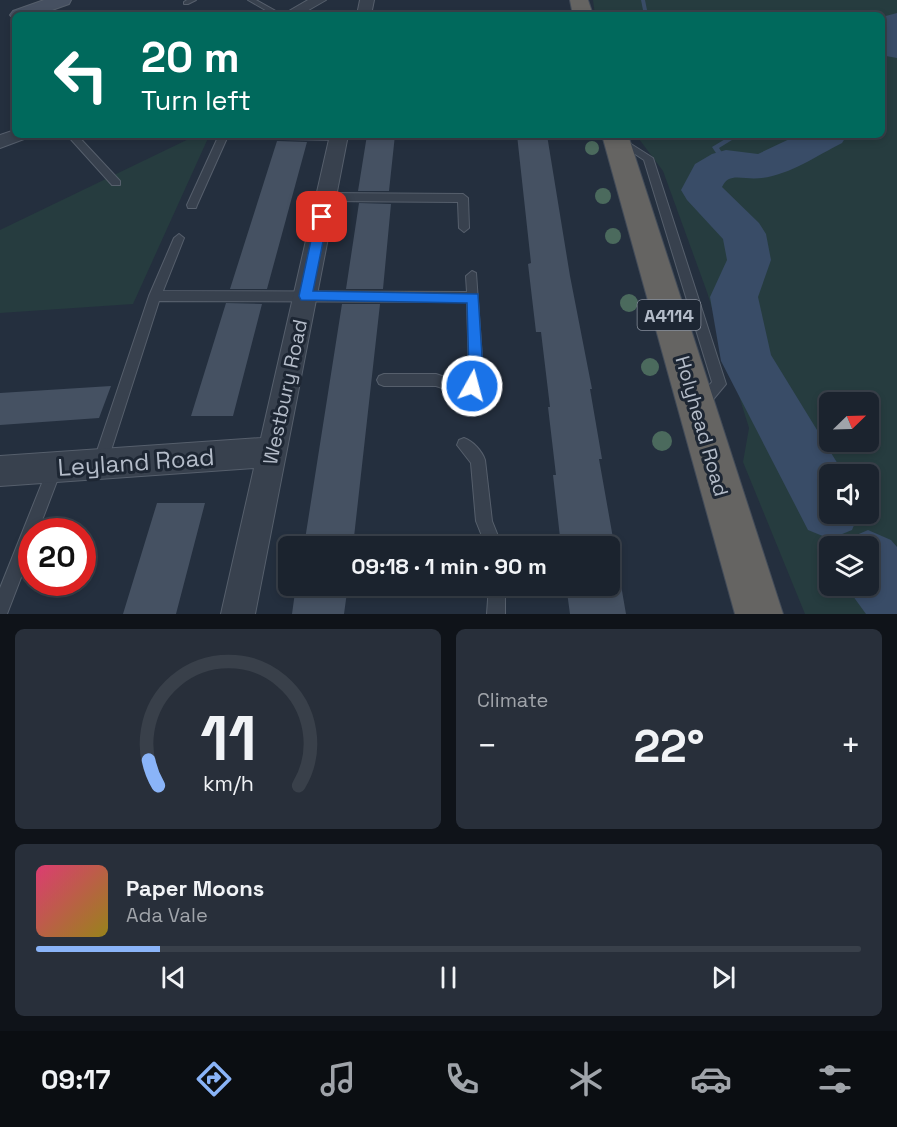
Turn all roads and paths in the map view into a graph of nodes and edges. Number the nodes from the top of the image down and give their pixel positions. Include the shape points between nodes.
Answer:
1 (38, 0) edge
2 (62, 0) edge
3 (251, 0) edge
4 (319, 0) edge
5 (28, 12) edge
6 (273, 12) edge
7 (295, 12) edge
8 (0, 13) edge
9 (75, 138) edge
10 (223, 138) edge
11 (339, 138) edge
12 (617, 138) edge
13 (116, 183) dead end
14 (326, 197) junction
15 (192, 205) dead end
16 (464, 228) dead end
17 (179, 238) dead end
18 (472, 276) dead end
19 (154, 296) junction
20 (305, 296) junction
21 (473, 297) junction
22 (384, 380) dead end
23 (464, 445) dead end
24 (273, 452) junction
25 (99, 464) junction
26 (56, 467) junction
27 (0, 471) edge
28 (490, 536) edge
29 (497, 596) edge
30 (0, 610) edge
31 (238, 614) edge
32 (496, 614) edge
33 (759, 614) edge

1 - 8 main road
2 - 5 main road
3 - 6 lane
4 - 7 street
9 - 13 lane
10 - 15 lane
11 - 14 street, Westbury Road
12 - 33 highway, Holyhead Road / A4114
14 - 16 lane via 463,198
14 - 20 street, Westbury Road
17 - 19 lane
18 - 21 lane
19 - 20 lane
19 - 25 lane
20 - 21 lane
20 - 24 street, Westbury Road
21 - 22 lane via 476,372 472,386 460,388 436,380
23 - 28 lane via 478,460 484,521
24 - 25 street, Leyland Road
24 - 31 street, Westbury Road
25 - 26 street, Leyland Road
26 - 27 street, Leyland Road
26 - 30 lane
29 - 32 lane

